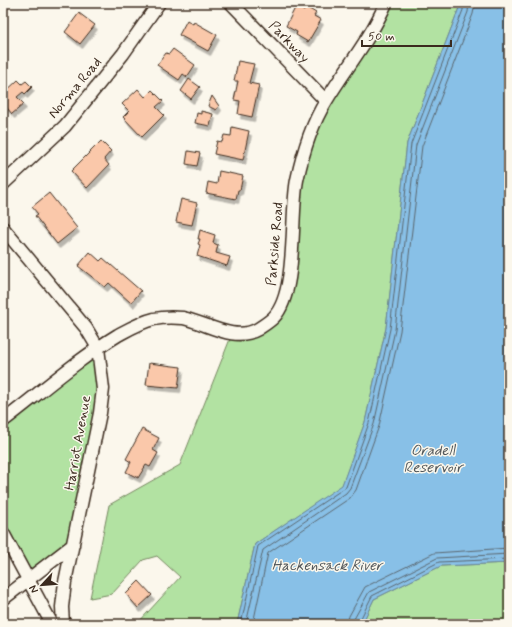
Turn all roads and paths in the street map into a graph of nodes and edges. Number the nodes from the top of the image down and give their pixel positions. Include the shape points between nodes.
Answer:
1 (159, 3) edge
2 (231, 3) edge
3 (386, 3) edge
4 (326, 101) junction
5 (3, 184) edge
6 (3, 228) edge
7 (98, 348) junction
8 (3, 421) edge
9 (3, 533) edge
10 (73, 545) junction
11 (27, 579) junction
12 (3, 599) edge
13 (52, 624) edge
14 (63, 624) edge

1 - 5 street, Norma Road via 123,54 65,126
2 - 4 street, Parkway
3 - 4 street, Parkside Road via 363,46
4 - 7 street, Parkside Road via 314,123 303,153 293,209 290,272 286,293 275,316 246,334 232,334 184,319 152,319
6 - 7 street, Harriot Avenue via 86,328
7 - 8 street, Parkside Road
7 - 10 street, Harriot Avenue via 103,389 100,413
9 - 11 street
10 - 11 street
10 - 14 street, Harriot Avenue via 65,582
11 - 12 street
11 - 13 street

